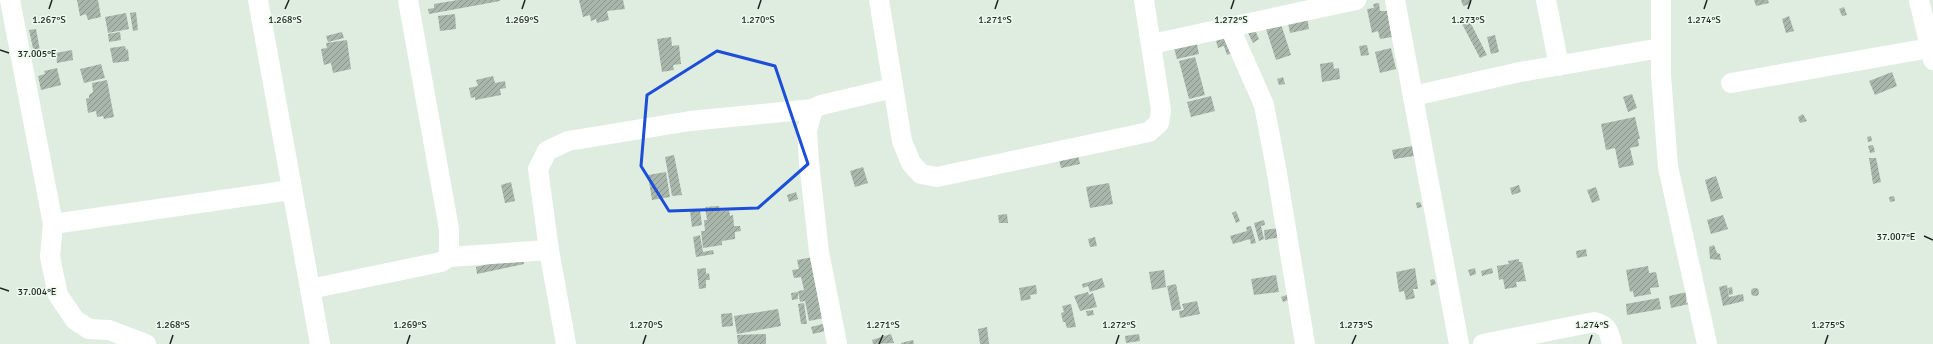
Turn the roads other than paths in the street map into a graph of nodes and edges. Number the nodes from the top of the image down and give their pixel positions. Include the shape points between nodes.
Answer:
1 (10, 0) edge
2 (258, 0) edge
3 (408, 0) edge
4 (879, 0) edge
5 (1144, 0) edge
6 (1356, 0) edge
7 (1395, 0) edge
8 (1546, 0) edge
9 (1661, 0) edge
10 (1919, 0) edge
11 (1230, 28) junction
12 (1152, 44) junction
13 (1661, 48) junction
14 (1931, 55) edge
15 (1559, 66) junction
16 (1731, 83) dead end
17 (893, 88) junction
18 (1412, 96) junction
19 (813, 109) junction
20 (292, 190) junction
21 (53, 224) junction
22 (549, 250) junction
23 (449, 257) junction
24 (310, 289) junction
25 (146, 344) edge
26 (320, 344) edge
27 (566, 344) edge
28 (837, 344) edge
29 (1304, 344) edge
30 (1459, 344) edge
31 (1483, 344) edge
32 (1612, 344) edge
33 (1707, 344) edge

1 - 21 street
2 - 20 street
3 - 23 street via 449,229
4 - 17 street
5 - 12 street
6 - 11 street
7 - 18 street
8 - 15 street
9 - 13 street
10 - 14 street
11 - 12 street
11 - 29 street via 1264,105
12 - 17 street via 1161,110 1159,123 1149,132 937,177 922,174 910,163 902,141
13 - 15 street
13 - 33 street via 1668,167
14 - 16 street
15 - 18 street
17 - 19 street via 821,104
18 - 30 street
19 - 22 street via 690,120 568,141 546,150 538,169
19 - 28 street via 807,130 808,162 819,252
20 - 21 street
20 - 24 street
21 - 25 street via 50,257 58,295 75,320 89,329 109,330
22 - 23 street
22 - 27 street
23 - 24 street via 441,262
24 - 26 street
31 - 32 street via 1594,322 1609,330

